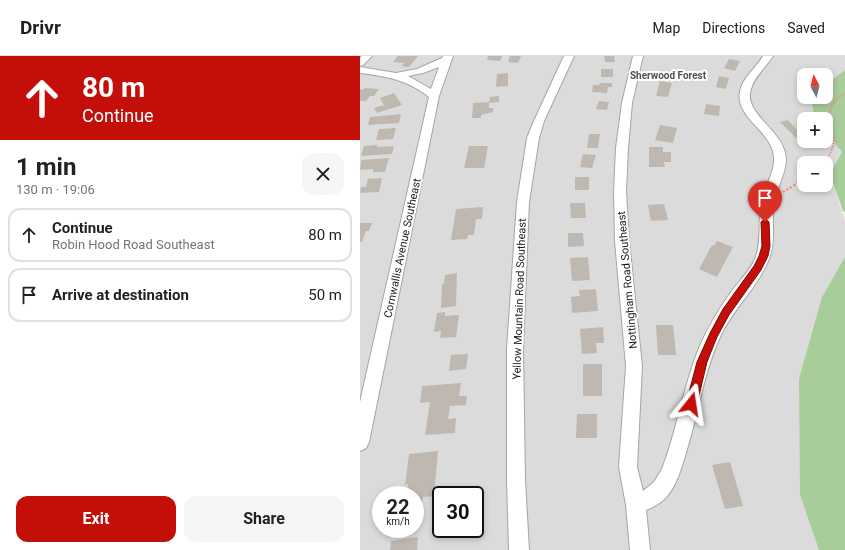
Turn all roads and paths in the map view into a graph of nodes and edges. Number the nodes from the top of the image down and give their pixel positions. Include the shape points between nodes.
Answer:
1 (367, 56) edge
2 (569, 56) edge
3 (638, 56) edge
4 (768, 56) edge
5 (447, 58) edge
6 (360, 63) edge
7 (360, 70) edge
8 (398, 75) junction
9 (845, 93) edge
10 (434, 96) junction
11 (830, 156) edge
12 (361, 434) edge
13 (636, 505) junction
14 (519, 550) edge
15 (640, 550) edge

1 - 6 street
2 - 14 street, Yellow Mountain Road Southeast via 533,138 523,202 515,349
3 - 13 street, Nottingham Road Southeast via 627,103 620,191 634,366 628,467
4 - 13 street via 745,93 750,110 774,139 780,154 767,205 766,246 758,268 726,312 702,362 670,475 649,499
5 - 8 street via 420,71
5 - 10 street, Cornwallis Avenue Southeast
7 - 8 street
8 - 10 street via 418,84
9 - 11 path via 830,106 834,136
10 - 12 street, Cornwallis Avenue Southeast
13 - 15 street, Nottingham Road Southeast

